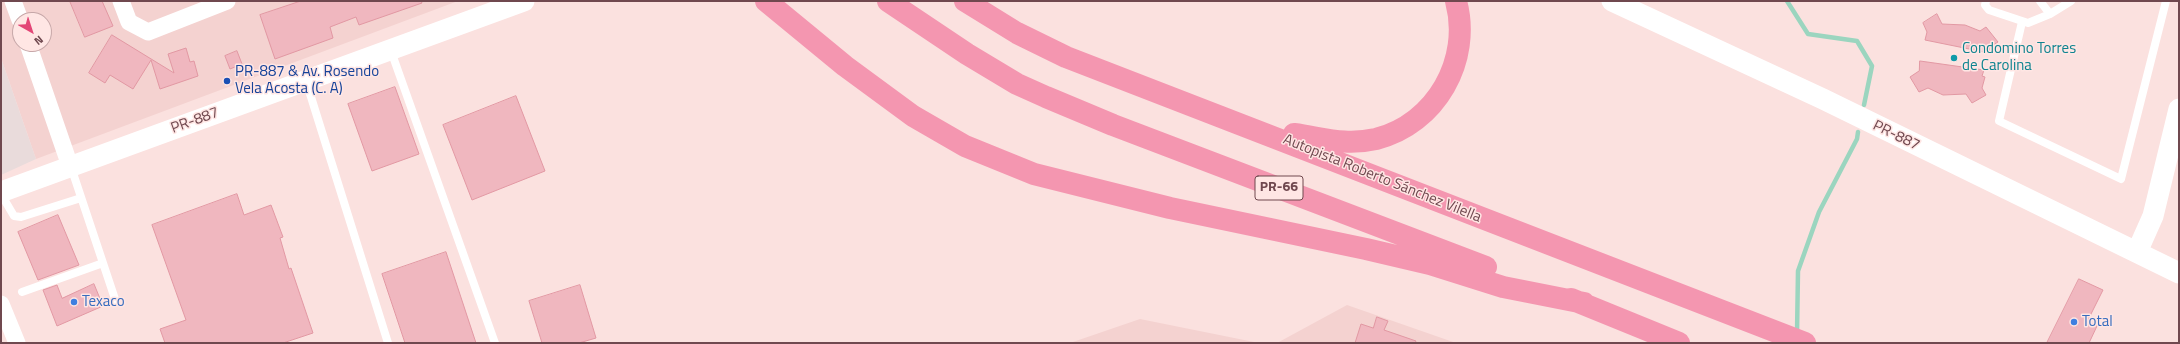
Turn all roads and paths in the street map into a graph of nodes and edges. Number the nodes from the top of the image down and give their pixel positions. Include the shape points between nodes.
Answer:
1 (14, 1) edge
2 (121, 1) edge
3 (227, 1) edge
4 (524, 1) edge
5 (766, 1) edge
6 (966, 1) edge
7 (1456, 1) edge
8 (1612, 1) edge
9 (1986, 1) edge
10 (2040, 1) edge
11 (2071, 1) edge
12 (2166, 1) edge
13 (891, 3) edge
14 (17, 12) edge
15 (2050, 14) junction
16 (2022, 22) junction
17 (391, 51) junction
18 (31, 52) edge
19 (306, 81) junction
20 (2179, 109) edge
21 (1256, 129) junction
22 (70, 166) junction
23 (1, 193) edge
24 (81, 198) junction
25 (2137, 252) junction
26 (103, 263) junction
27 (2179, 273) edge
28 (22, 292) dead end
29 (116, 302) dead end
30 (1584, 303) junction
31 (1, 304) edge
32 (17, 343) edge
33 (388, 343) edge
34 (495, 343) edge
35 (1679, 343) edge
36 (1805, 343) edge

1 - 14 street
2 - 3 street via 129,22 148,32
4 - 17 street, PR-887
5 - 30 highway via 845,66 913,116 965,146 1034,174 1170,208 1430,264 1503,287
6 - 21 highway, Autopista Roberto Sánchez Vilella via 1017,33 1066,57
7 - 21 highway via 1460,39 1453,71 1434,102 1410,124 1375,139 1339,142
8 - 25 street, PR-887 via 1823,99
9 - 16 lane via 1985,5 1989,10
10 - 15 lane
11 - 15 lane
12 - 16 lane via 2121,179 1999,122
13 - 30 highway, PR-66 via 967,54 1017,84 1046,97 1121,128
15 - 16 lane via 2028,23
17 - 19 street, PR-887
17 - 34 lane
18 - 22 street
19 - 22 street, PR-887
19 - 33 lane
20 - 25 street via 2153,216
21 - 36 highway, Autopista Roberto Sánchez Vilella via 1357,171
22 - 23 street, PR-887
22 - 24 lane
23 - 24 lane via 14,216 21,217
24 - 26 lane
25 - 27 street, PR-887
26 - 28 lane
26 - 29 lane
30 - 35 highway, PR-66
31 - 32 street

